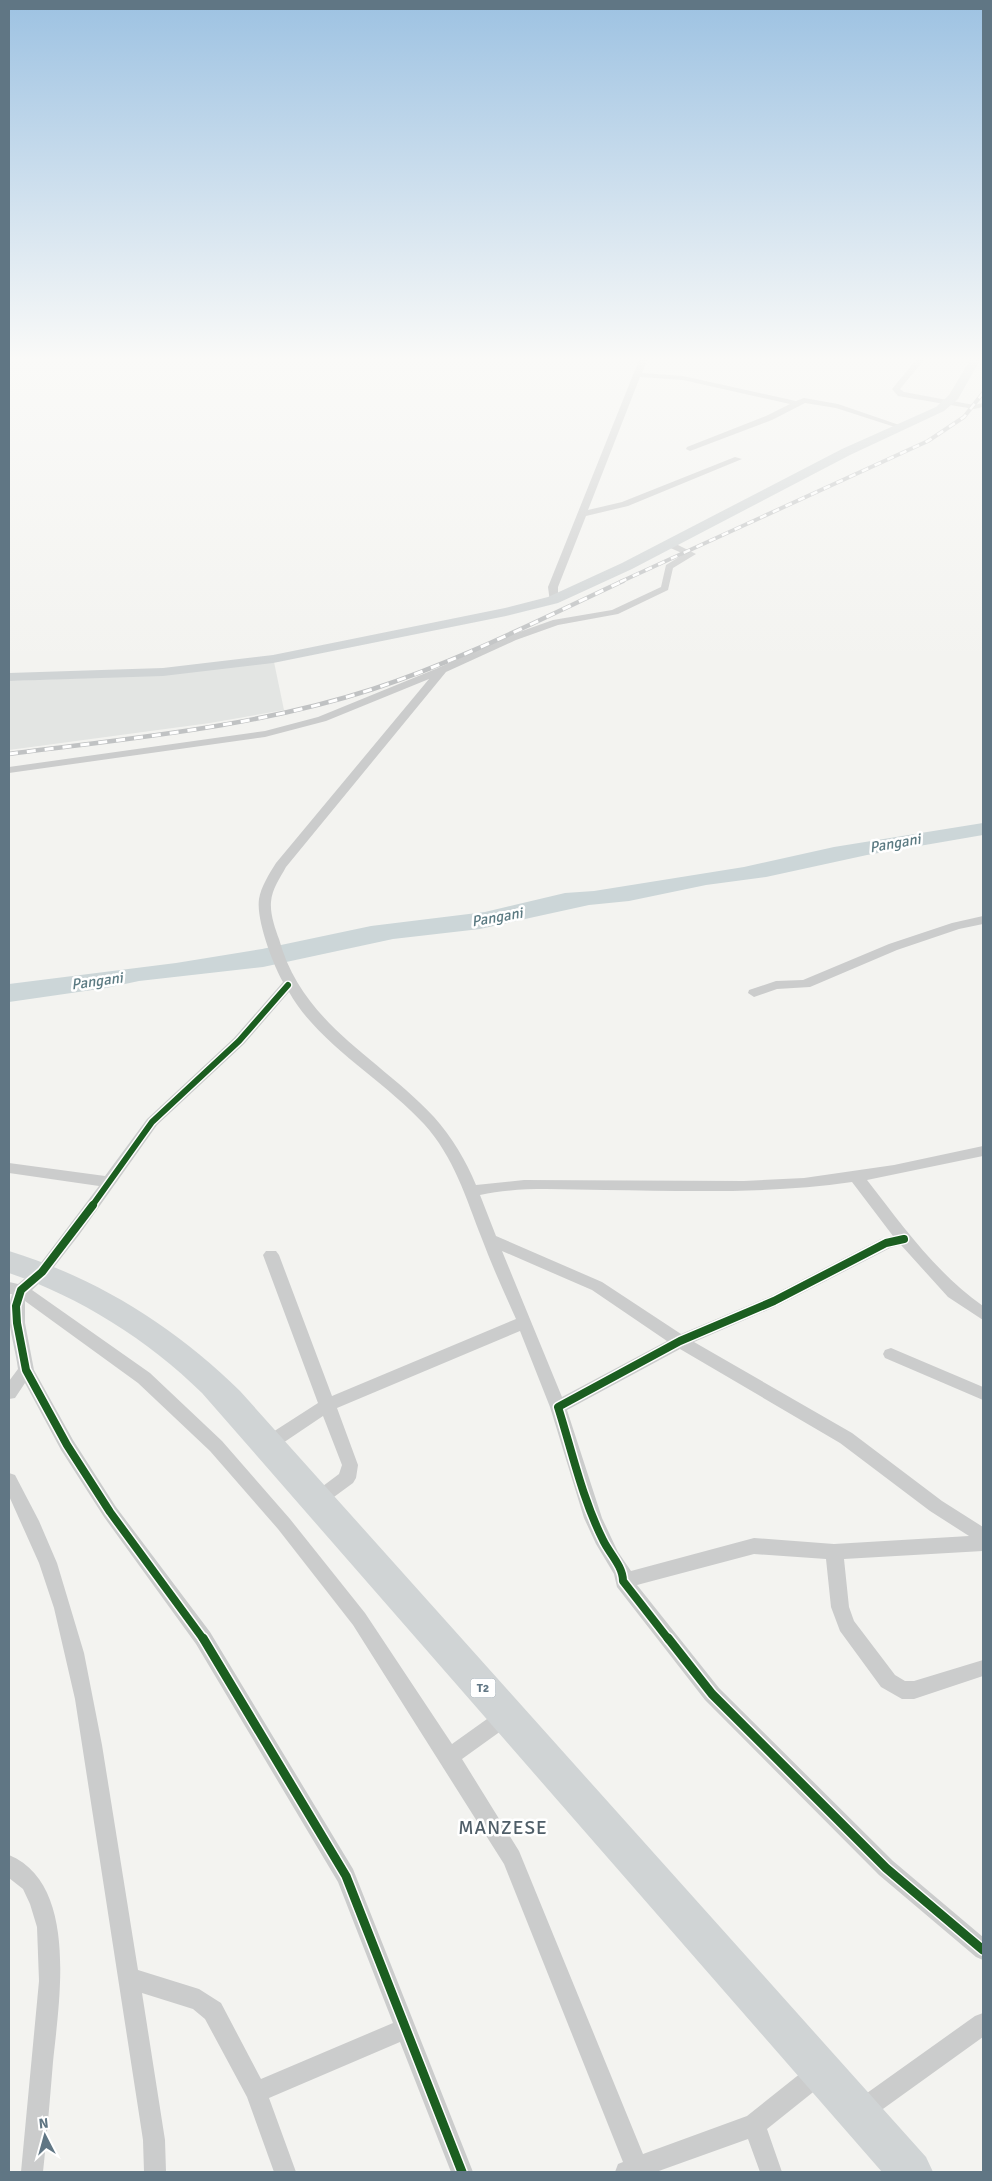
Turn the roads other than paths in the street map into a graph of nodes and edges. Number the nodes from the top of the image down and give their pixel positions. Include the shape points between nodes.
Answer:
1 (603, 462) edge
2 (731, 462) edge
3 (827, 462) edge
4 (582, 514) junction
5 (669, 544) junction
6 (553, 600) junction
7 (442, 670) junction
8 (9, 677) edge
9 (9, 770) edge
10 (983, 920) edge
11 (288, 985) junction
12 (754, 993) dead end
13 (983, 1151) edge
14 (9, 1168) edge
15 (856, 1176) junction
16 (108, 1182) junction
17 (472, 1191) junction
18 (904, 1239) junction
19 (490, 1240) junction
20 (271, 1255) dead end
21 (20, 1278) edge
22 (983, 1314) edge
23 (524, 1322) junction
24 (680, 1342) junction
25 (891, 1354) dead end
26 (26, 1370) junction
27 (9, 1393) edge
28 (983, 1394) edge
29 (328, 1404) junction
30 (558, 1407) junction
31 (268, 1444) junction
32 (9, 1480) edge
33 (317, 1500) junction
34 (983, 1536) edge
35 (983, 1544) edge
36 (834, 1552) junction
37 (623, 1581) junction
38 (983, 1668) edge
39 (508, 1715) junction
40 (449, 1757) junction
41 (9, 1865) edge
42 (983, 1950) edge
43 (129, 1978) junction
44 (983, 2024) edge
45 (407, 2028) junction
46 (822, 2071) junction
47 (256, 2092) junction
48 (859, 2112) junction
49 (754, 2125) junction
50 (634, 2171) edge
51 (32, 2172) edge
52 (155, 2172) edge
53 (285, 2172) edge
54 (462, 2172) edge
55 (772, 2172) edge
56 (912, 2172) edge

1 - 4 street
2 - 4 street via 625,504
3 - 5 main road
4 - 6 street via 553,586
5 - 6 main road
5 - 7 street via 691,554 669,567 665,588 649,597 615,612 547,625
6 - 8 main road via 273,659 163,672
7 - 9 street via 322,718 265,734
7 - 11 street via 280,866 265,900 271,940
10 - 12 street via 893,947 805,984 776,985
11 - 16 street via 238,1041 152,1122
11 - 17 street via 324,1028 412,1102 452,1152
13 - 15 street
14 - 16 street
15 - 17 street via 747,1186 523,1185 492,1186
15 - 18 street
16 - 21 street
17 - 19 street
18 - 22 street via 954,1293
18 - 24 street via 886,1243 774,1301
19 - 23 street
19 - 24 street via 598,1286
20 - 29 street
21 - 26 street via 17,1323
21 - 31 highway, T2 via 124,1316 186,1360 229,1400
21 - 40 street via 144,1378 216,1446 284,1524 359,1619
23 - 29 street
23 - 30 street
24 - 30 street
24 - 34 street via 846,1438 936,1506
25 - 28 street
26 - 27 street
26 - 45 street via 44,1406 110,1512 203,1638 346,1876
29 - 31 street
29 - 33 street via 350,1465 347,1478
30 - 37 street via 597,1527 613,1562 623,1572
31 - 33 highway, T2
32 - 43 street via 29,1514 47,1562 82,1690
33 - 39 highway, T2
35 - 36 street
36 - 37 street via 754,1546
36 - 38 street via 840,1608 846,1625 888,1680 902,1690 914,1690
37 - 42 street via 712,1694 886,1868
39 - 40 street
39 - 46 highway, T2
40 - 50 street via 512,1858
41 - 51 street via 30,1882 40,1901 47,1928 50,1981
43 - 47 street via 199,2000 213,2011
43 - 52 street via 154,2140
44 - 48 street
45 - 47 street
45 - 54 street
46 - 48 highway, T2
46 - 49 street
47 - 53 street
48 - 56 highway, T2
49 - 50 street
49 - 55 street

